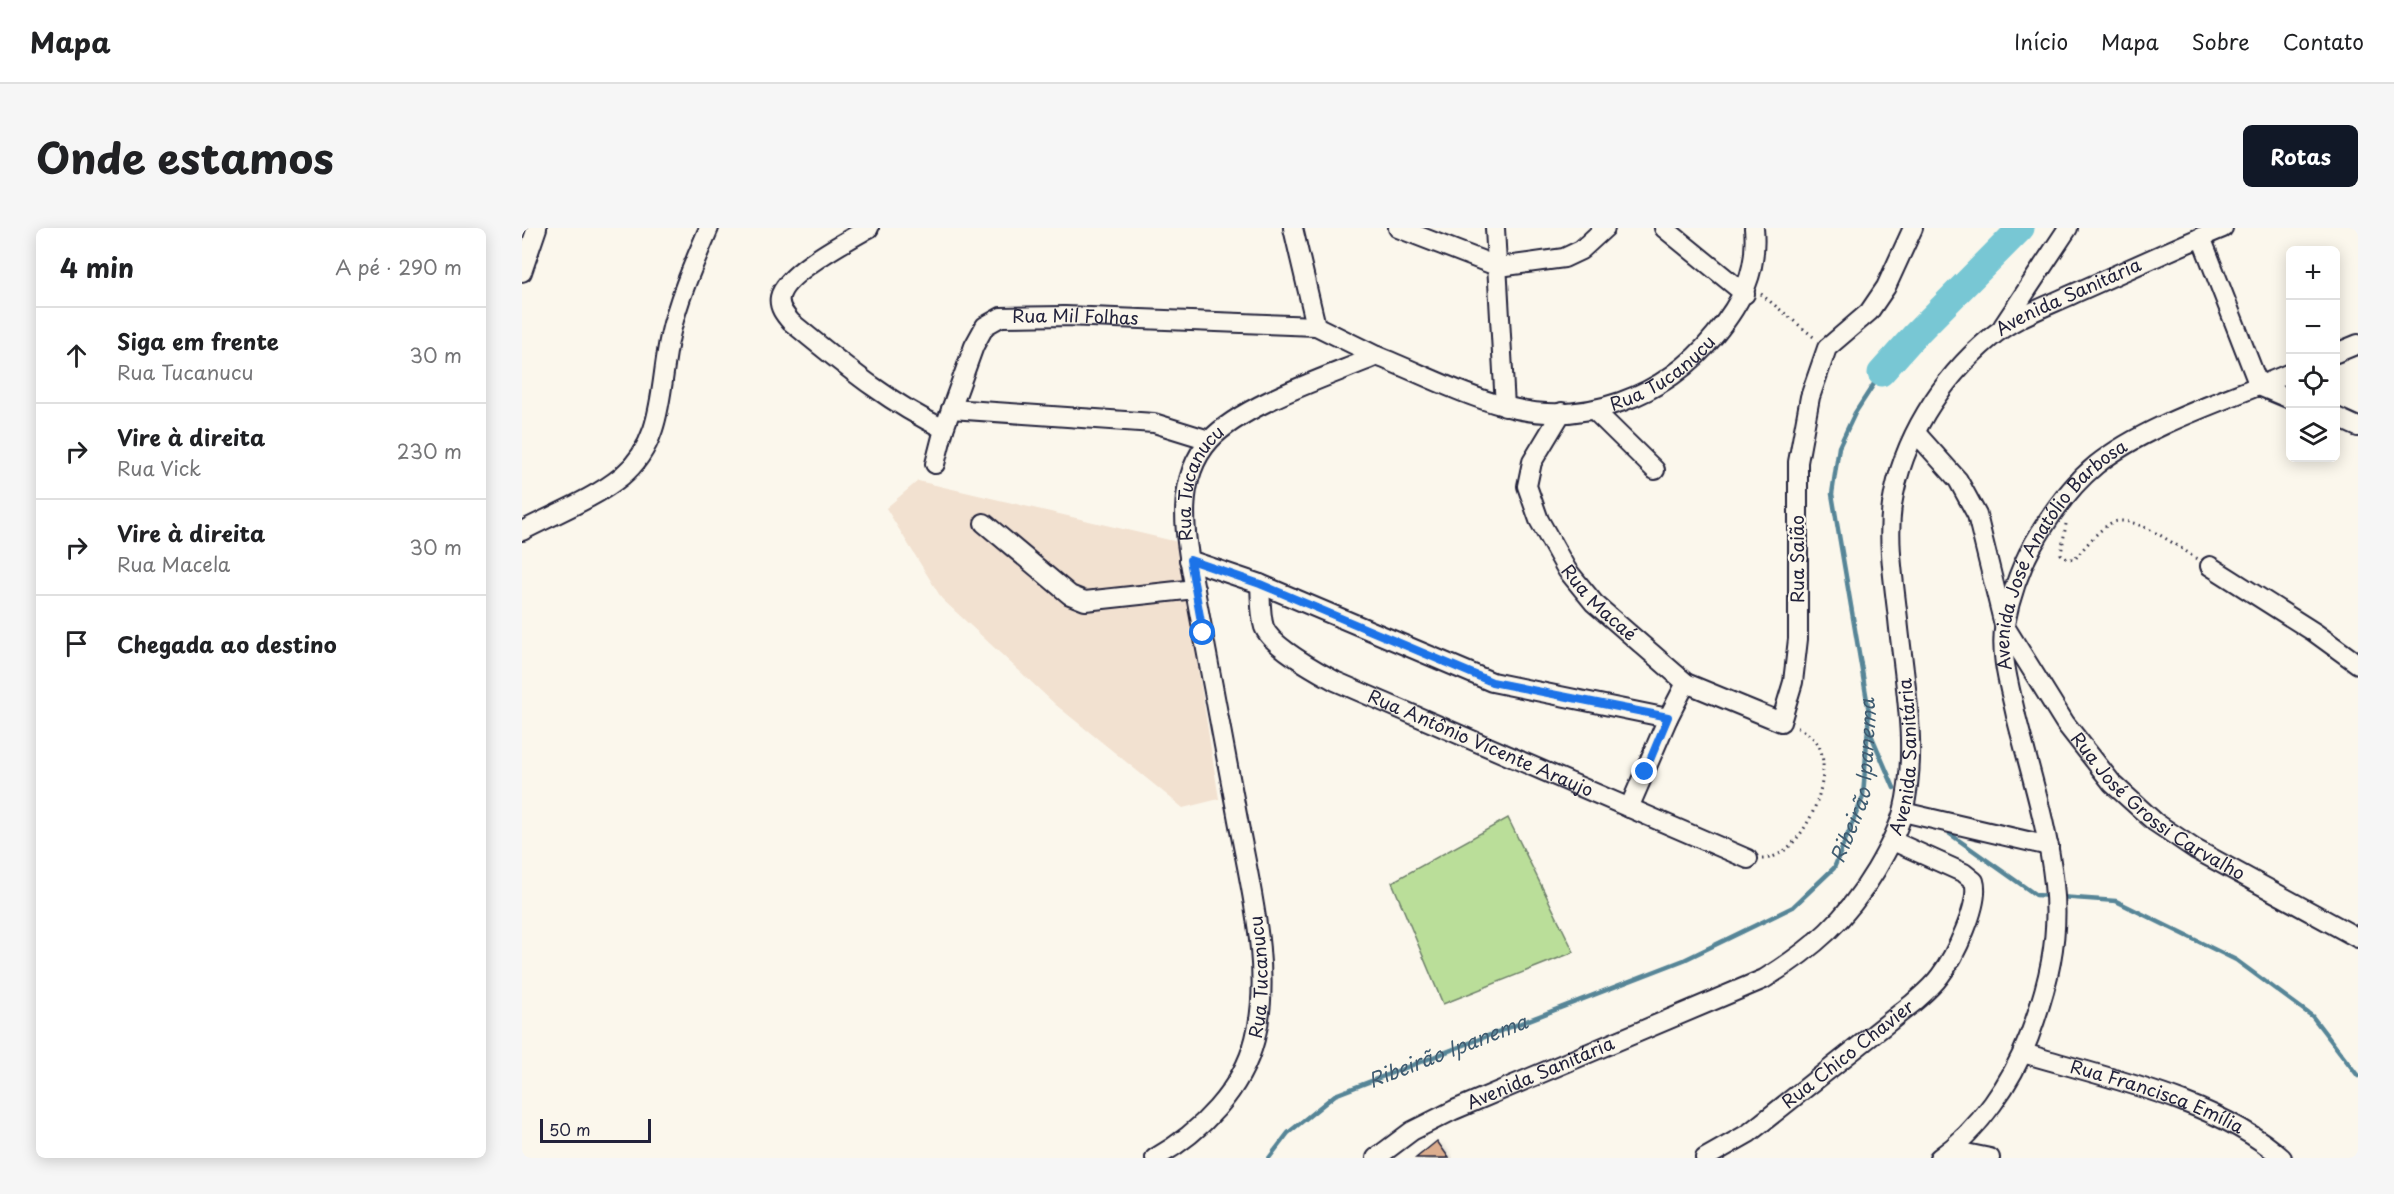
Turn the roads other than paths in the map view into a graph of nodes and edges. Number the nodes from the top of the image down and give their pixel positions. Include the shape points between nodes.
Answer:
1 (537, 228) edge
2 (709, 228) edge
3 (869, 228) edge
4 (1293, 228) edge
5 (1398, 228) edge
6 (1495, 228) edge
7 (1605, 228) edge
8 (1664, 228) edge
9 (1754, 228) edge
10 (1913, 228) edge
11 (2068, 228) edge
12 (2223, 228) edge
13 (2201, 237) junction
14 (1499, 267) junction
15 (522, 272) edge
16 (1747, 289) junction
17 (1316, 326) junction
18 (2002, 328) junction
19 (2358, 344) edge
20 (2340, 351) edge
21 (1377, 356) junction
22 (2286, 375) edge
23 (2259, 386) junction
24 (2286, 397) edge
25 (1505, 406) junction
26 (951, 409) junction
27 (1594, 410) junction
28 (1562, 412) junction
29 (2340, 419) edge
30 (2358, 427) edge
31 (944, 429) junction
32 (1916, 433) junction
33 (1209, 440) junction
34 (935, 464) dead end
35 (1655, 470) dead end
36 (984, 523) dead end
37 (522, 531) edge
38 (1190, 560) junction
39 (2210, 566) road end
40 (1260, 584) junction
41 (1195, 589) junction
42 (2004, 626) junction
43 (2358, 664) edge
44 (1686, 683) junction
45 (1668, 717) junction
46 (1781, 722) joint
47 (1629, 808) junction
48 (1903, 812) junction
49 (1893, 841) junction
50 (2049, 846) junction
51 (1748, 859) road end
52 (2358, 938) edge
53 (2023, 1053) junction
54 (1945, 1154) edge
55 (1155, 1158) edge
56 (1376, 1158) edge
57 (1705, 1158) edge
58 (1990, 1158) edge
59 (2282, 1158) edge

1 - 15 street
2 - 37 street via 679,303 659,413 645,449 622,476
3 - 31 street via 790,282 780,295 781,308 791,322 875,390
4 - 17 street
5 - 14 street
6 - 14 street
7 - 14 street via 1581,250 1564,258
8 - 16 street
9 - 16 street, Rua Tucanucu via 1754,263
10 - 46 street, Rua Saião via 1886,287 1869,312 1827,348 1816,375 1800,441 1798,639 1793,682
11 - 18 street
12 - 13 street, Avenida Sanitária
13 - 18 street, Avenida Sanitária
13 - 23 street
14 - 25 street
16 - 27 street, Rua Tucanucu via 1702,351 1681,372 1646,393
17 - 21 street
17 - 26 street, Rua Mil Folhas via 1056,315 1001,317 980,333
18 - 32 street, Avenida Sanitária via 1948,379
19 - 20 street
21 - 25 street, Rua Tucanucu
21 - 33 street, Rua Tucanucu via 1240,415
22 - 23 street, Avenida José Anatólio Barbosa
23 - 24 street
23 - 42 street, Avenida José Anatólio Barbosa via 2127,445 2073,486 2027,555
25 - 28 street, Rua Tucanucu
26 - 31 street, Rua Mil Folhas
26 - 33 street via 1154,423
27 - 28 street, Rua Tucanucu
27 - 35 street
28 - 44 street, Rua Macaé via 1528,470 1529,494 1539,520 1586,595
29 - 30 street
31 - 34 street, Rua Mil Folhas
32 - 42 street via 1958,480 1977,515
32 - 48 street, Avenida Sanitária via 1892,507 1891,550 1909,730
33 - 38 street, Rua Tucanucu via 1187,482 1185,518
36 - 41 street via 1070,595 1085,601
38 - 40 street
38 - 41 street, Rua Tucanucu
39 - 43 street
40 - 45 street via 1492,682
40 - 47 street, Rua Antônio Vicente Araujo via 1265,631 1317,671 1367,697
41 - 55 street, Rua Tucanucu via 1252,899 1261,1010 1247,1061 1232,1088 1194,1131
42 - 50 street, Avenida José Anatólio Barbosa via 2009,685
42 - 52 street, Rua José Grossi Carvalho via 2084,750 2131,801 2195,849
44 - 45 street
44 - 46 street, Rua Macaé
45 - 47 street
47 - 51 street, Rua Antônio Vicente Araujo
48 - 49 street, Avenida Sanitária
48 - 50 street
49 - 56 street, Avenida Sanitária via 1848,912 1826,936 1764,979 1454,1110 1412,1131
49 - 57 street, Rua Chico Chavier via 1971,877 1976,892 1950,960 1930,988 1765,1122
50 - 53 street, Avenida José Anatólio Barbosa via 2055,941 2048,982
53 - 54 street via 1995,1100
53 - 59 street, Rua Francisca Emília via 2226,1119
54 - 58 street

